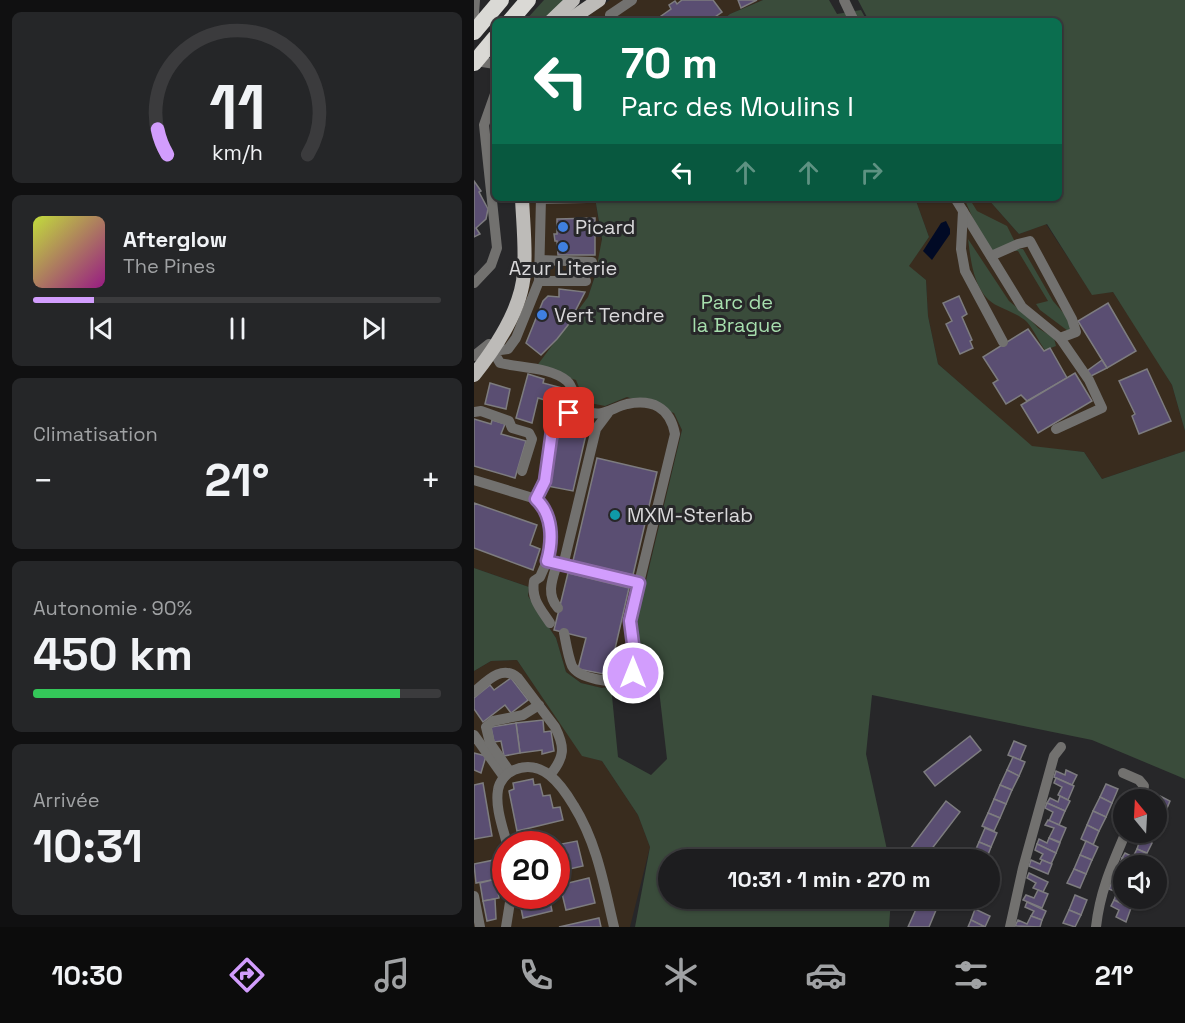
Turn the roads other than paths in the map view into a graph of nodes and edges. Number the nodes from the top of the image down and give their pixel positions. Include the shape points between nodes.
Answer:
1 (475, 0) edge
2 (501, 0) edge
3 (528, 0) edge
4 (599, 0) edge
5 (632, 0) edge
6 (844, 0) edge
7 (578, 2) edge
8 (474, 14) edge
9 (513, 18) edge
10 (555, 18) edge
11 (561, 18) edge
12 (570, 18) edge
13 (572, 18) edge
14 (610, 18) edge
15 (853, 18) edge
16 (474, 32) edge
17 (492, 42) edge
18 (475, 62) edge
19 (492, 64) edge
20 (492, 102) edge
21 (484, 125) junction
22 (474, 136) edge
23 (492, 201) edge
24 (492, 201) edge
25 (515, 201) edge
26 (522, 201) edge
27 (541, 201) edge
28 (957, 201) edge
29 (963, 211) junction
30 (991, 256) junction
31 (540, 260) junction
32 (592, 262) dead end
33 (539, 281) junction
34 (586, 281) dead end
35 (474, 283) edge
36 (1060, 338) junction
37 (1003, 342) dead end
38 (491, 348) junction
39 (474, 356) edge
40 (474, 364) edge
41 (474, 375) edge
42 (583, 409) junction
43 (474, 412) edge
44 (608, 413) junction
45 (1056, 429) dead end
46 (522, 471) dead end
47 (474, 480) edge
48 (536, 499) junction
49 (556, 563) junction
50 (639, 583) junction
51 (558, 608) dead end
52 (550, 623) dead end
53 (564, 633) dead end
54 (474, 692) edge
55 (539, 705) junction
56 (474, 735) edge
57 (1061, 747) dead end
58 (1123, 773) dead end
59 (507, 774) junction
60 (550, 775) junction
61 (1143, 789) edge
62 (504, 831) edge
63 (1122, 843) edge
64 (474, 896) edge
65 (509, 909) edge
66 (480, 927) edge
67 (506, 927) edge
68 (614, 927) edge
69 (1010, 927) edge
70 (1096, 927) edge

1 - 8 street
2 - 16 highway
3 - 9 highway
4 - 13 main road
5 - 14 street
6 - 15 street
7 - 10 main road
7 - 11 main road
7 - 12 main road
17 - 18 highway
18 - 19 street
20 - 21 street
21 - 22 street
21 - 23 street
24 - 35 street via 497,248 491,265
25 - 38 main road via 517,274
26 - 38 main road via 524,274 503,335
27 - 31 street
28 - 29 street
29 - 30 street
29 - 37 street via 961,249 965,271
30 - 36 street via 1023,307
30 - 36 street via 1030,241 1072,319 1076,332
31 - 32 street
31 - 33 street
33 - 34 street
33 - 38 street via 516,338 508,349
36 - 45 street via 1089,380 1102,408
38 - 39 street
38 - 40 main road
38 - 41 main road
38 - 42 street via 500,363 540,369 566,380
42 - 44 street
42 - 48 street via 556,418 545,481
43 - 46 street via 509,421 512,428 529,433 531,439
44 - 49 street via 596,429
44 - 50 street via 624,405 652,405 667,412 675,434
47 - 48 street
48 - 49 street via 546,510
49 - 50 street
49 - 51 street via 550,589
49 - 52 street via 534,580 532,591 533,599
50 - 53 street via 630,621 633,673 625,679 602,681 575,669
54 - 55 street via 495,675 510,673
55 - 59 street via 523,715 493,720 486,727
55 - 60 street via 561,743 560,763
56 - 59 street
57 - 69 street via 1054,756
58 - 61 street via 1139,780
59 - 60 street via 533,767
59 - 62 street via 497,795
60 - 68 street via 574,806 591,839
63 - 70 street via 1102,893
64 - 66 street
65 - 67 street

